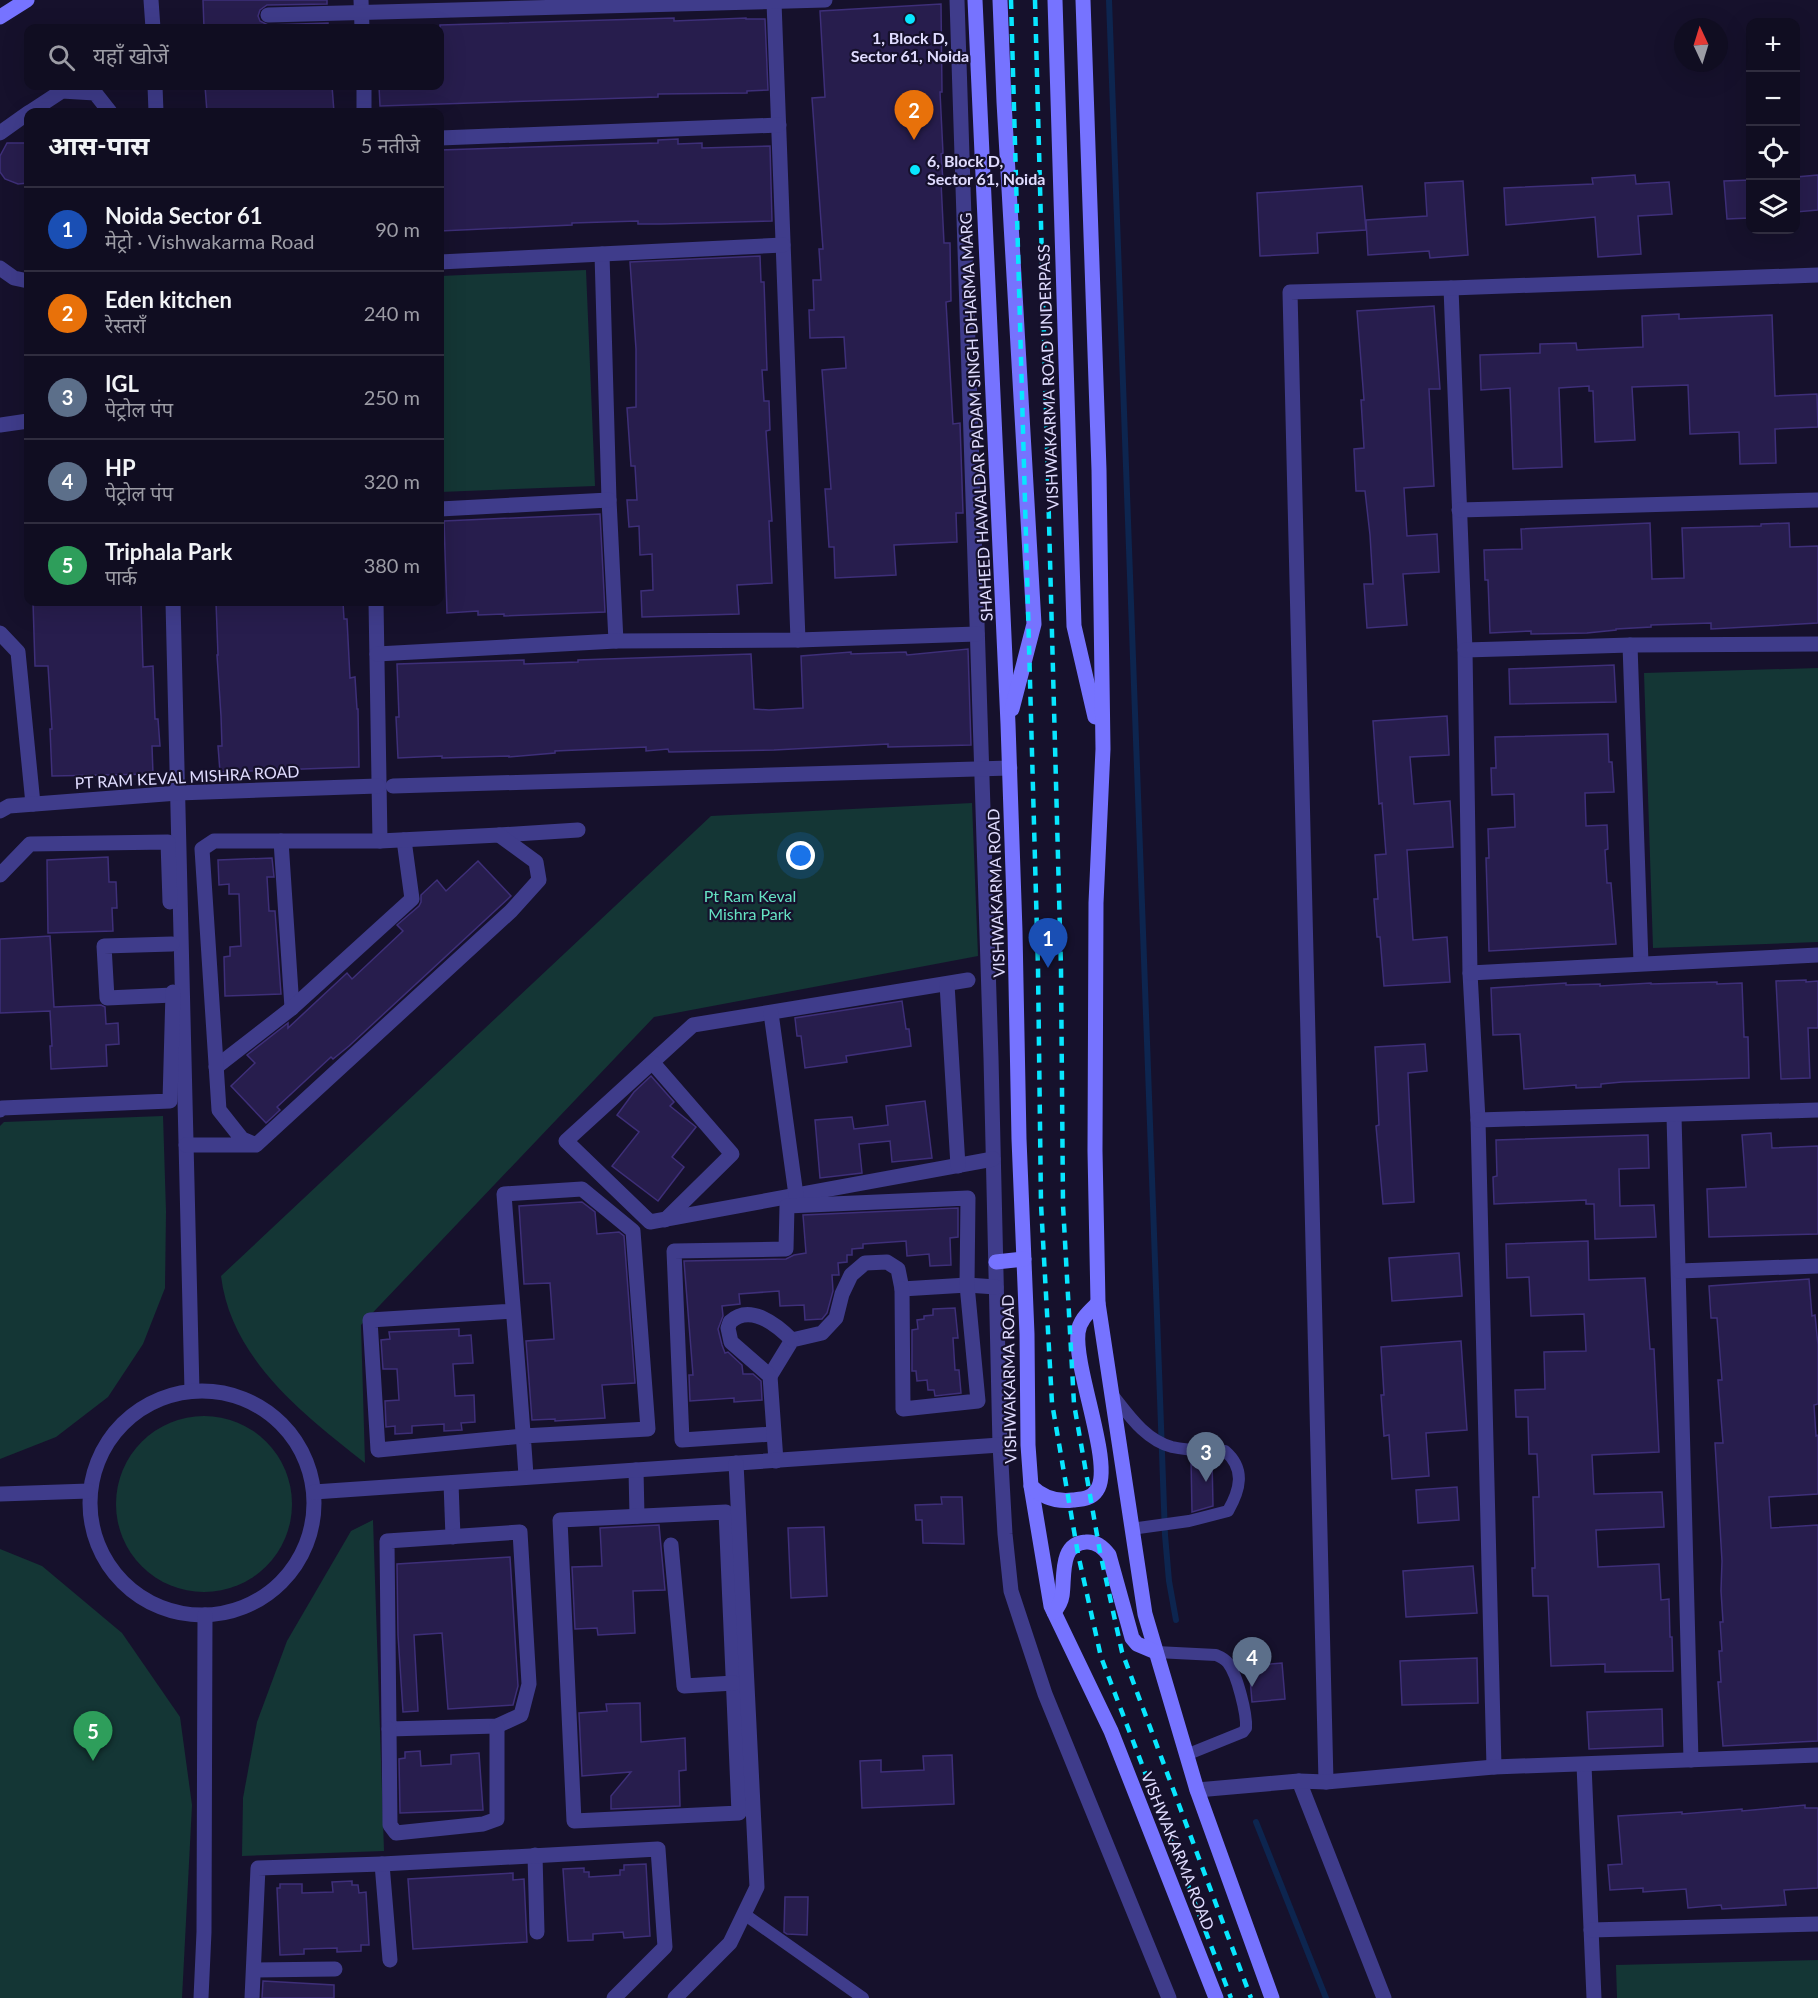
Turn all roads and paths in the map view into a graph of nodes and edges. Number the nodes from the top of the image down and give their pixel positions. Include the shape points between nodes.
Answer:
1 (27, 0) edge
2 (151, 0) edge
3 (825, 0) edge
4 (957, 0) edge
5 (975, 0) edge
6 (1000, 0) edge
7 (1055, 0) edge
8 (1083, 0) edge
9 (774, 2) junction
10 (362, 14) edge
11 (268, 15) dead end
12 (0, 17) edge
13 (153, 24) edge
14 (155, 90) edge
15 (364, 90) edge
16 (36, 108) edge
17 (107, 108) edge
18 (156, 108) edge
19 (364, 108) edge
20 (24, 116) edge
21 (779, 125) junction
22 (0, 133) edge
23 (444, 138) edge
24 (783, 245) junction
25 (602, 254) junction
26 (444, 262) edge
27 (0, 268) edge
28 (1818, 275) edge
29 (24, 280) edge
30 (1451, 288) junction
31 (24, 422) edge
32 (0, 425) edge
33 (609, 500) junction
34 (1818, 500) edge
35 (444, 508) edge
36 (1459, 510) junction
37 (173, 606) edge
38 (376, 606) edge
39 (0, 633) edge
40 (977, 634) junction
41 (798, 640) junction
42 (616, 641) junction
43 (1818, 644) edge
44 (1630, 645) junction
45 (1466, 650) junction
46 (377, 654) junction
47 (1008, 724) junction
48 (1103, 749) junction
49 (981, 767) junction
50 (1010, 768) junction
51 (386, 786) junction
52 (178, 793) junction
53 (33, 804) junction
54 (0, 811) edge
55 (578, 830) dead end
56 (499, 836) junction
57 (404, 840) junction
58 (281, 841) junction
59 (380, 841) junction
60 (0, 875) edge
61 (172, 944) junction
62 (1818, 955) edge
63 (1641, 963) junction
64 (177, 969) junction
65 (1470, 973) junction
66 (988, 976) junction
67 (968, 980) joint
68 (947, 984) junction
69 (173, 996) junction
70 (292, 1008) junction
71 (771, 1013) junction
72 (653, 1063) junction
73 (216, 1067) junction
74 (0, 1110) edge
75 (1818, 1110) edge
76 (1674, 1116) junction
77 (1478, 1120) junction
78 (186, 1145) junction
79 (256, 1145) junction
80 (993, 1159) junction
81 (958, 1166) junction
82 (796, 1196) junction
83 (665, 1220) junction
84 (1024, 1259) junction
85 (996, 1262) junction
86 (1818, 1266) edge
87 (1678, 1271) junction
88 (967, 1285) junction
89 (996, 1287) junction
90 (902, 1289) junction
91 (1098, 1303) junction
92 (513, 1311) junction
93 (792, 1340) junction
94 (770, 1376) junction
95 (192, 1391) junction
96 (1111, 1393) junction
97 (773, 1434) junction
98 (524, 1436) junction
99 (1000, 1445) junction
100 (776, 1461) junction
101 (736, 1463) junction
102 (636, 1470) junction
103 (526, 1476) junction
104 (452, 1483) junction
105 (1031, 1486) junction
106 (89, 1491) junction
107 (314, 1492) junction
108 (0, 1494) edge
109 (637, 1516) junction
110 (1131, 1529) junction
111 (453, 1537) junction
112 (671, 1545) dead end
113 (1054, 1612) junction
114 (205, 1615) junction
115 (1156, 1652) junction
116 (734, 1683) junction
117 (497, 1726) junction
118 (389, 1729) junction
119 (1186, 1755) junction
120 (1818, 1755) edge
121 (1691, 1760) junction
122 (1584, 1765) junction
123 (1494, 1767) junction
124 (1299, 1781) junction
125 (1326, 1782) junction
126 (1197, 1790) junction
127 (535, 1855) junction
128 (382, 1864) junction
129 (744, 1914) junction
130 (1818, 1924) edge
131 (1592, 1930) junction
132 (537, 1932) dead end
133 (390, 1960) dead end
134 (335, 1969) dead end
135 (254, 1970) junction
136 (850, 1994) edge
137 (201, 1998) edge
138 (252, 1998) edge
139 (614, 1998) edge
140 (675, 1998) edge
141 (863, 1998) edge
142 (1169, 1998) edge
143 (1216, 1998) edge
144 (1272, 1998) edge
145 (1384, 1998) edge
146 (1594, 1998) edge

1 - 12 main road
2 - 13 street
3 - 9 street
4 - 40 street
5 - 47 main road, SHAHEED HAWALDAR PADAM SINGH DHARMA MARG
6 - 47 main road, VISHWAKARMA ROAD UNDERPASS via 1034,624
7 - 48 main road, VISHWAKARMA ROAD UNDERPASS via 1074,626
8 - 48 main road via 1099,470
9 - 10 street
9 - 21 street
10 - 11 street
14 - 18 street
15 - 19 street
16 - 17 street via 62,91 95,93
20 - 22 street
21 - 23 street
21 - 24 street
24 - 25 street
24 - 41 street
25 - 26 street
25 - 33 street
27 - 29 street
28 - 30 street
30 - 36 street
30 - 125 street via 1290,292
31 - 32 street
33 - 35 street
33 - 42 street
34 - 36 street
36 - 45 street
37 - 52 street
38 - 46 street
39 - 53 street via 18,652
40 - 41 street
40 - 49 street
41 - 42 street
42 - 46 street
43 - 44 street
44 - 45 street
44 - 63 street
45 - 65 street
46 - 51 street
47 - 50 main road, VISHWAKARMA ROAD
48 - 91 main road via 1096,915
49 - 50 street, PT RAM KEVAL MISHRA ROAD
49 - 51 street, PT RAM KEVAL MISHRA ROAD
49 - 66 street
50 - 84 main road, VISHWAKARMA ROAD
51 - 52 street, PT RAM KEVAL MISHRA ROAD
51 - 59 street
52 - 53 street, PT RAM KEVAL MISHRA ROAD
52 - 64 street
53 - 54 street, PT RAM KEVAL MISHRA ROAD via 9,806
55 - 56 street
56 - 57 street
56 - 79 street via 536,862 539,880
57 - 59 street
57 - 70 street via 412,899
58 - 59 street
58 - 70 street
58 - 73 street via 214,841 202,849
60 - 61 street via 30,844 168,842
61 - 64 street
61 - 69 street via 104,946 106,998
62 - 63 street
63 - 65 street
64 - 69 street
64 - 78 street
65 - 77 street
66 - 67 lane
66 - 80 street
67 - 68 street
68 - 71 street
68 - 81 street
69 - 74 street via 170,1101
70 - 73 street
71 - 72 street via 693,1025
71 - 82 street
72 - 83 street via 732,1154
72 - 83 street via 566,1141 650,1222
73 - 79 street via 219,1110 242,1139
75 - 76 street
76 - 77 street
76 - 87 street
77 - 123 street
78 - 79 street
78 - 95 street
80 - 81 street
80 - 85 street
81 - 82 street
82 - 83 street
84 - 85 main road
84 - 105 main road, VISHWAKARMA ROAD
85 - 89 street
86 - 87 street
87 - 121 street
88 - 89 street
88 - 90 street
88 - 90 street via 978,1401 903,1409
88 - 97 street via 968,1198 787,1206 786,1250 674,1251 682,1440
89 - 99 street
90 - 93 street via 898,1269 887,1262 865,1263 851,1275 836,1318 822,1333
91 - 96 main road
91 - 105 main road via 1080,1323 1077,1335 1102,1464 1098,1489 1089,1498 1068,1500 1052,1499
92 - 98 street
92 - 98 street via 370,1320 378,1450
92 - 98 street via 504,1194 582,1189 633,1231 648,1429
93 - 94 street
93 - 94 street via 755,1315 730,1322 731,1342
94 - 97 street
95 - 106 street via 137,1410 104,1446
95 - 107 street via 216,1391 245,1399 272,1415 305,1458
96 - 110 main road
96 - 110 lane via 1136,1424 1161,1443 1225,1451 1237,1465 1237,1495 1228,1511
97 - 100 street
98 - 103 street
99 - 100 street
99 - 142 street via 1011,1591 1045,1694
100 - 101 street
101 - 102 street
101 - 129 street via 757,1887
102 - 103 street
102 - 109 street
103 - 104 street
104 - 107 street
104 - 111 street
105 - 113 main road, VISHWAKARMA ROAD
106 - 108 street
106 - 114 street via 95,1541 122,1583 154,1605
107 - 114 street via 312,1524 305,1548 291,1570 261,1599
109 - 116 street via 726,1512
109 - 116 street via 560,1520 574,1821 740,1813
110 - 115 main road via 1144,1614
111 - 117 street via 520,1532 529,1684 522,1715
111 - 118 street via 387,1541
112 - 116 street via 684,1686
113 - 115 main road via 1063,1594 1068,1553 1082,1542 1094,1542 1109,1555 1132,1638
113 - 143 main road, VISHWAKARMA ROAD via 1111,1731
114 - 137 street
115 - 119 main road
115 - 119 lane via 1216,1655 1230,1664 1233,1672 1246,1728
117 - 118 street
117 - 118 street via 497,1819 483,1824 396,1833 390,1825
119 - 126 main road
120 - 121 street
121 - 122 street
122 - 123 street
122 - 131 street
123 - 125 street
124 - 125 street
124 - 126 street
124 - 145 street
126 - 144 main road
127 - 128 street
127 - 132 street
127 - 139 street via 658,1849 665,1947
128 - 133 street
128 - 135 street via 258,1868
129 - 136 lane
129 - 140 street via 730,1943
130 - 131 street
131 - 146 street
134 - 135 street
135 - 138 street
136 - 141 lane

